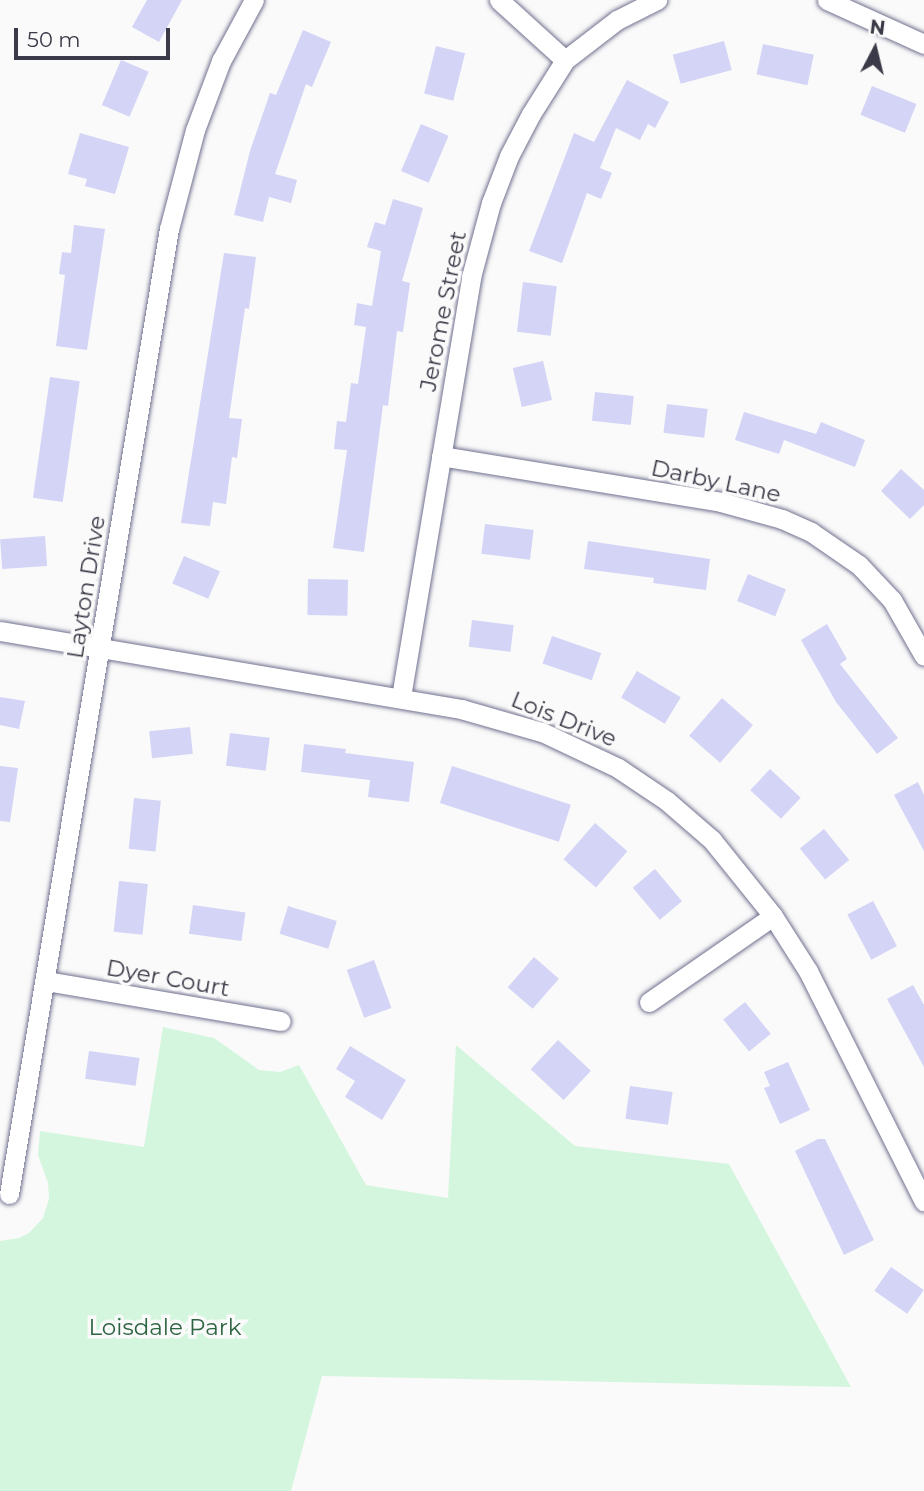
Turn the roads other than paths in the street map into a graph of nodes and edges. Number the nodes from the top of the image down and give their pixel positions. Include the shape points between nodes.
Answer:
1 (254, 0) edge
2 (499, 0) edge
3 (657, 0) edge
4 (827, 0) edge
5 (924, 44) edge
6 (565, 60) junction
7 (440, 456) junction
8 (0, 631) edge
9 (101, 648) junction
10 (924, 656) edge
11 (401, 697) junction
12 (773, 916) junction
13 (46, 981) junction
14 (649, 1002) dead end
15 (281, 1021) dead end
16 (9, 1194) dead end
17 (924, 1202) edge

1 - 9 street, Layton Drive via 221,61 195,130 170,229
2 - 6 street
3 - 6 street, Jerome Street via 617,20
4 - 5 street
6 - 7 street, Jerome Street via 526,124 491,203 471,277
7 - 10 street, Darby Lane via 721,502 782,519 836,547 859,565 892,600
7 - 11 street, Jerome Street
8 - 9 street, Lois Drive
9 - 11 street, Lois Drive
9 - 13 street, Layton Drive
11 - 12 street, Lois Drive via 508,720 584,749 618,768 667,801 712,840
12 - 14 street
12 - 17 street, Lois Drive via 808,971
13 - 15 street, Dyer Court
13 - 16 street, Layton Drive

